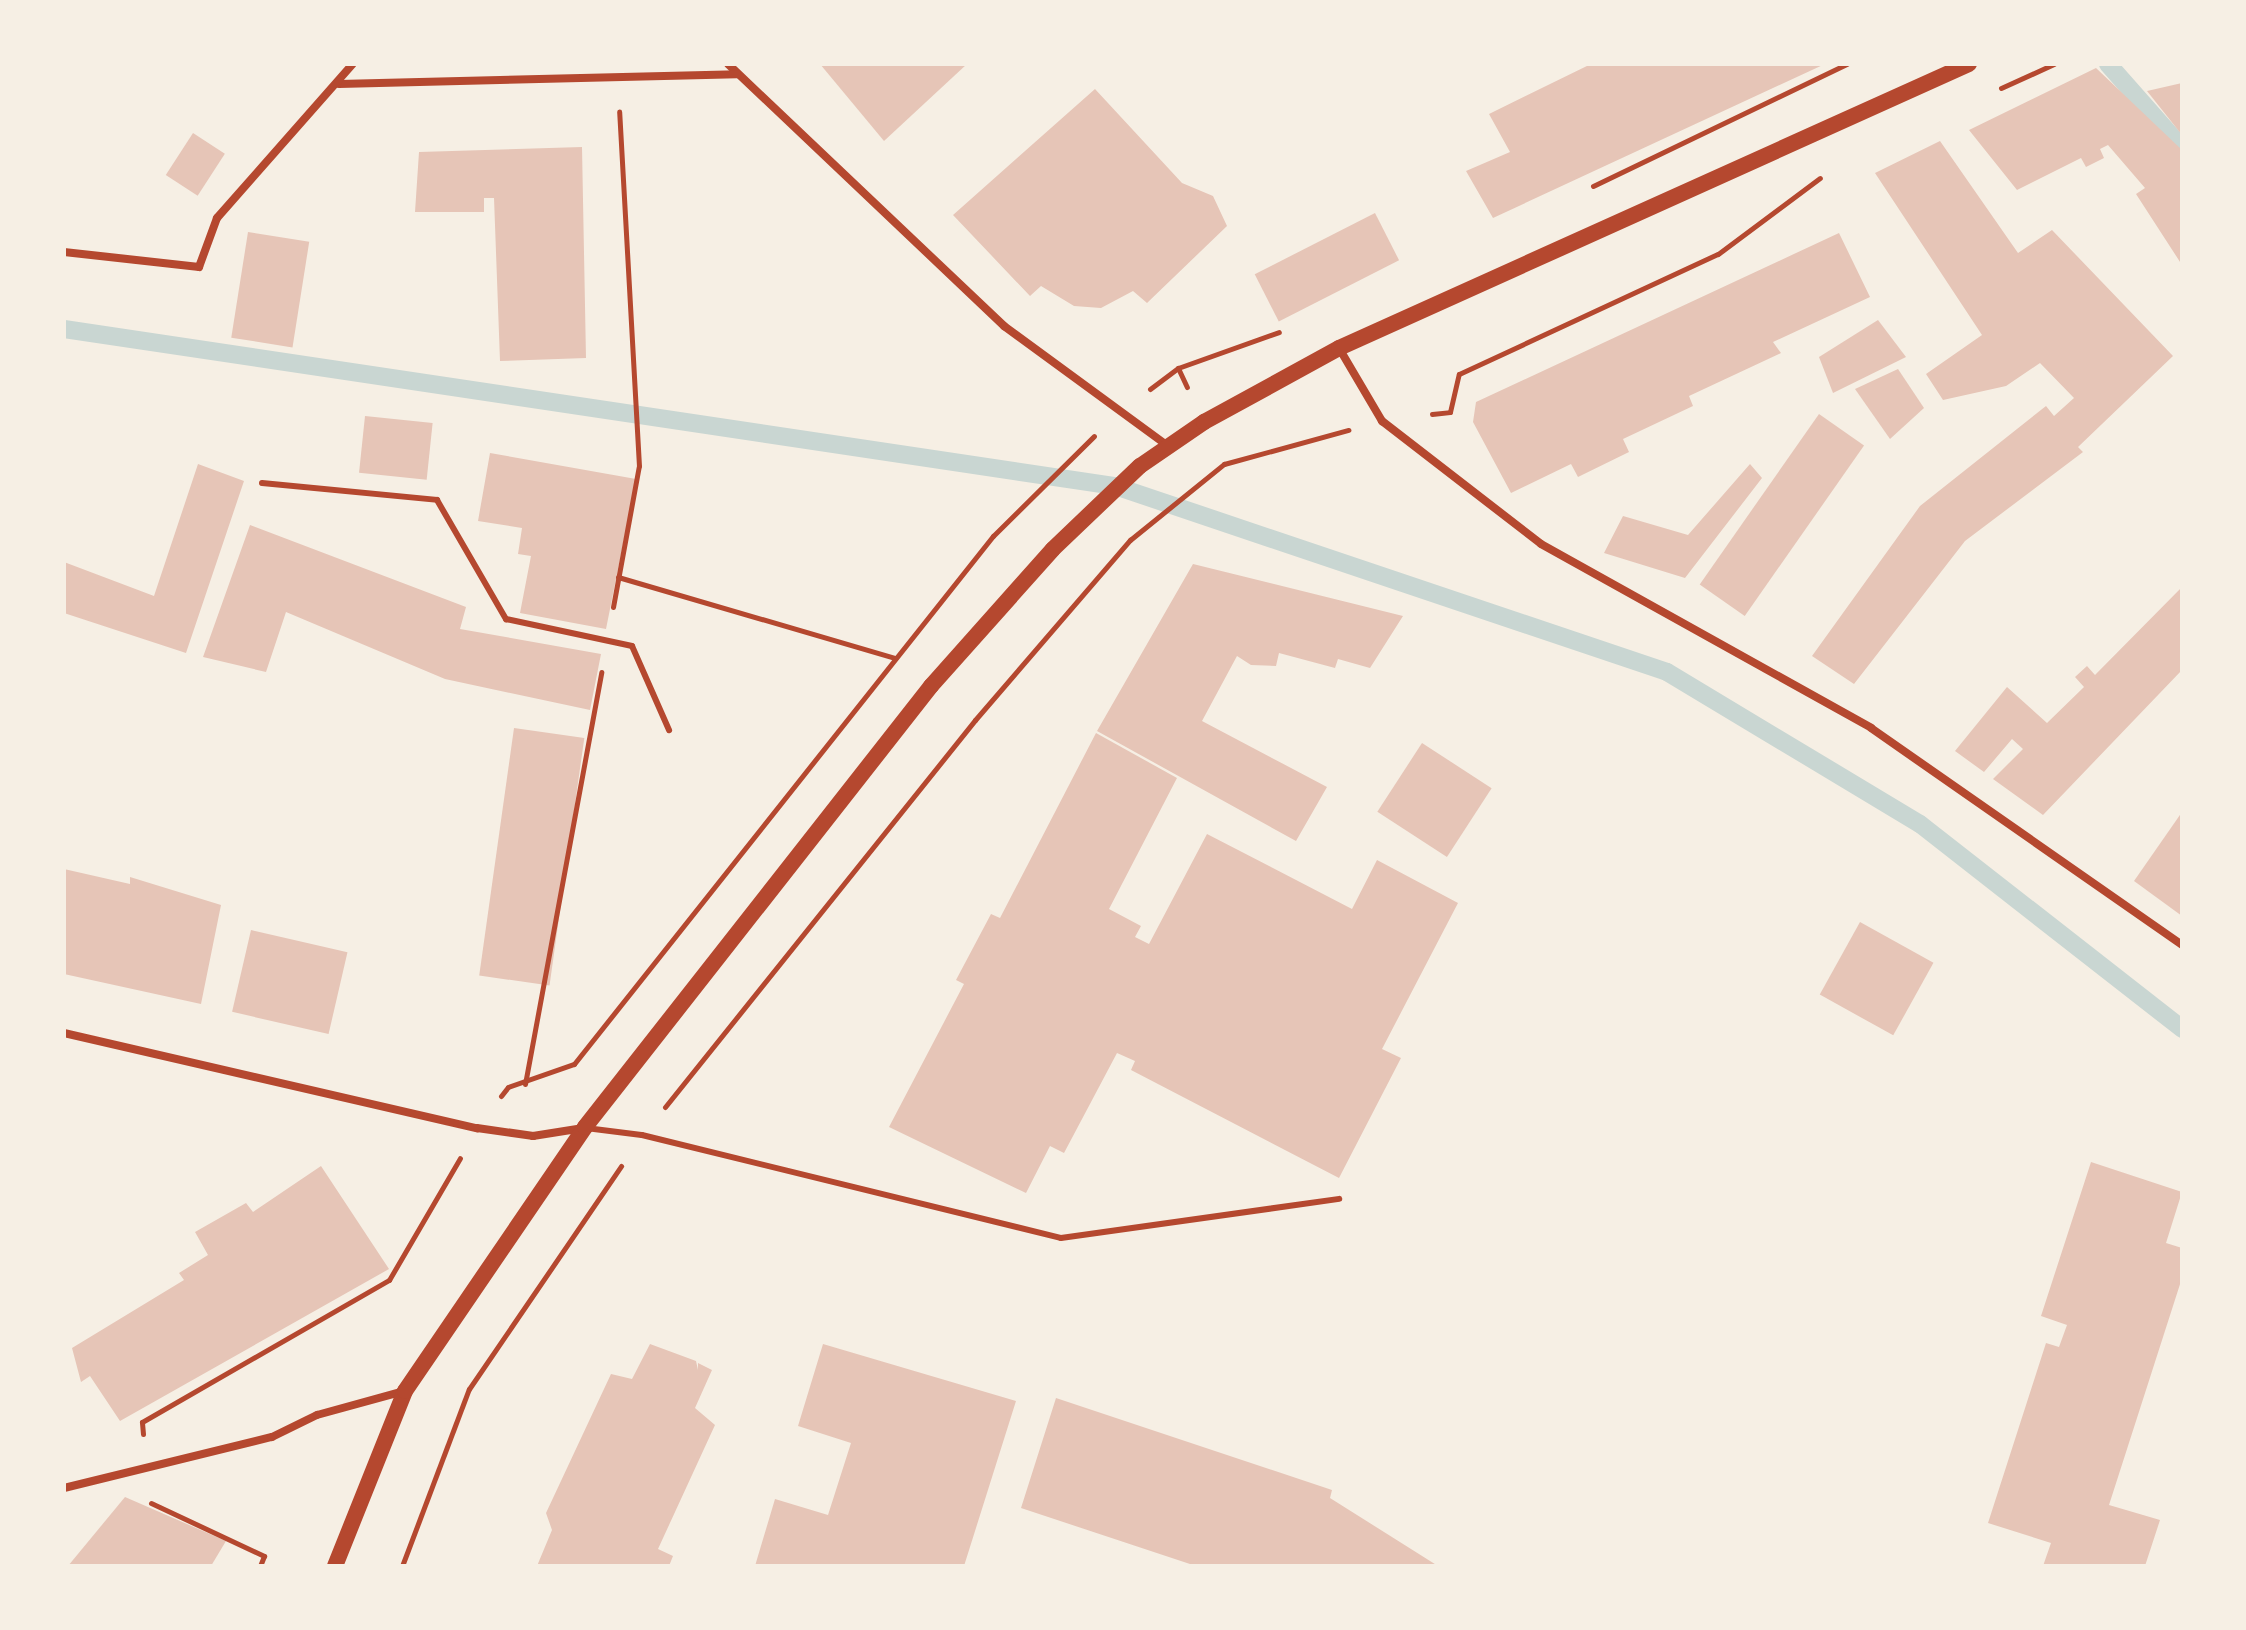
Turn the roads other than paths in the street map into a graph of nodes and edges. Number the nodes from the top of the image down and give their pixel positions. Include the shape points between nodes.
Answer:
1 (353, 64) edge
2 (728, 64) edge
3 (1969, 64) edge
4 (737, 74) junction
5 (339, 84) junction
6 (64, 252) edge
7 (1339, 348) junction
8 (1168, 446) junction
9 (262, 483) dead end
10 (669, 730) dead end
11 (2182, 945) edge
12 (64, 1033) edge
13 (585, 1127) junction
14 (1339, 1199) dead end
15 (405, 1391) junction
16 (64, 1488) edge
17 (335, 1566) edge

1 - 5 street
2 - 4 street
3 - 7 main road
4 - 5 street
4 - 8 street via 1004,326
5 - 6 street via 217,218 199,267
7 - 8 main road
7 - 11 street via 1382,421 1541,544 1871,728
8 - 13 main road via 1053,549 931,686
9 - 10 lane via 437,500 506,619 632,646
12 - 13 street via 477,1128 533,1136
13 - 14 lane via 642,1135 1061,1238
13 - 15 main road
15 - 16 street via 317,1415 272,1437
15 - 17 main road

